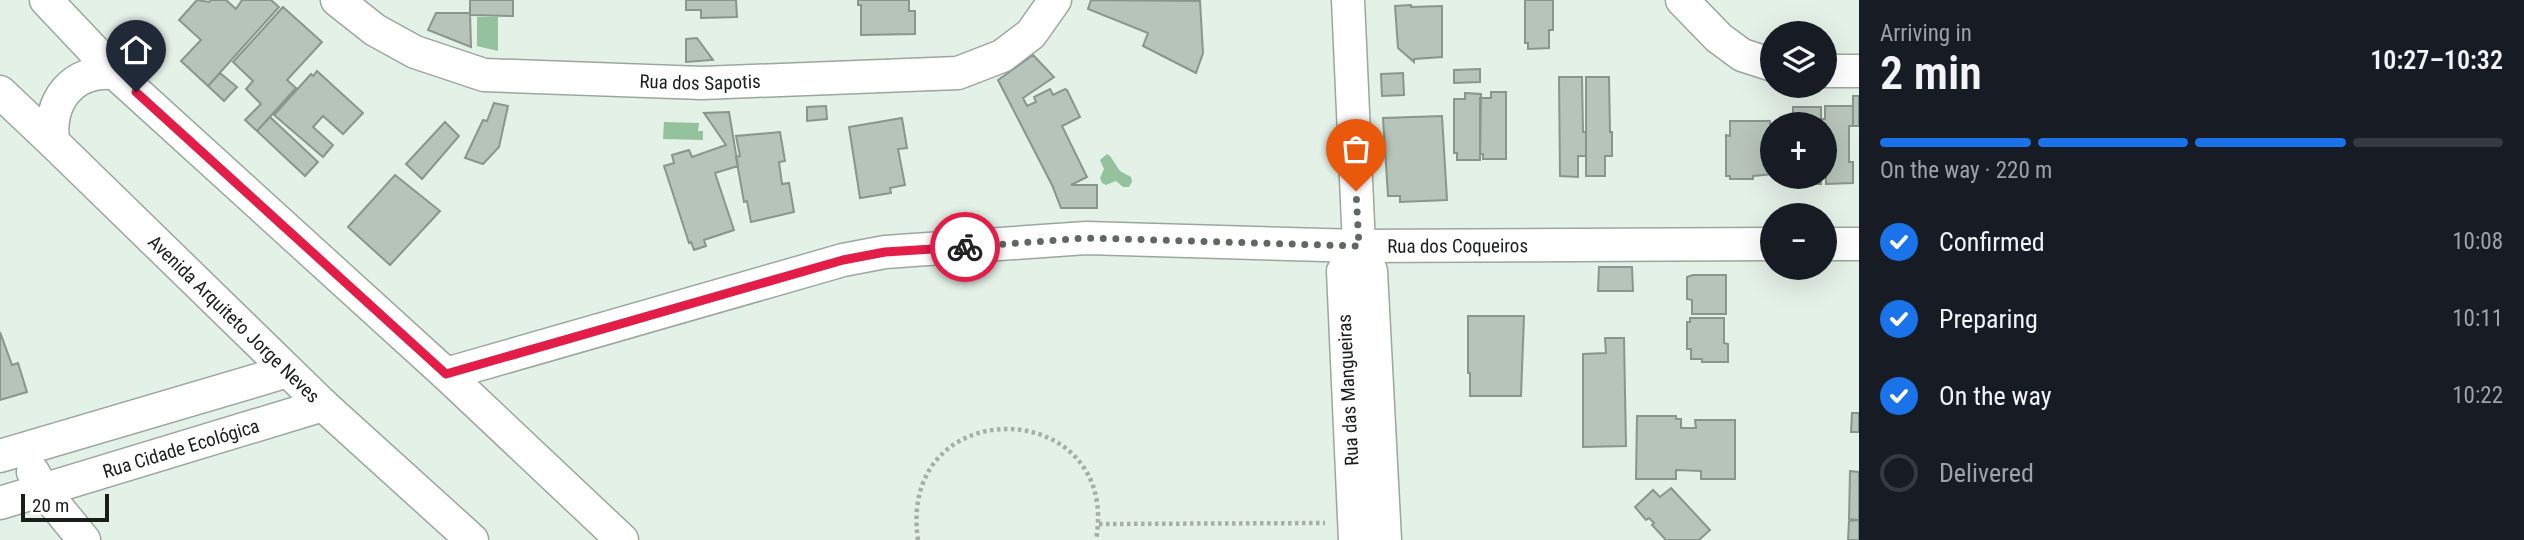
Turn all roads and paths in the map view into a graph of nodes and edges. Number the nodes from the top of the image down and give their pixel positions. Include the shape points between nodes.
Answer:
1 (46, 0) edge
2 (337, 0) edge
3 (1055, 0) edge
4 (1348, 0) edge
5 (1682, 0) edge
6 (1760, 61) edge
7 (1837, 71) edge
8 (1859, 71) edge
9 (115, 73) junction
10 (0, 92) edge
11 (53, 142) junction
12 (1760, 244) edge
13 (1837, 244) edge
14 (1859, 244) edge
15 (1359, 246) junction
16 (288, 371) junction
17 (446, 374) junction
18 (323, 405) junction
19 (10, 453) edge
20 (43, 489) junction
21 (0, 503) edge
22 (1099, 524) junction
23 (1369, 531) edge
24 (84, 540) edge
25 (472, 540) edge
26 (622, 540) edge
27 (918, 540) edge
28 (1096, 540) edge

1 - 9 street
2 - 3 street, Rua dos Sapotis via 375,30 415,52 484,75 702,83 958,73 1002,56 1031,34
4 - 15 street, Rua das Mangueiras
5 - 6 street via 1719,38 1742,55
7 - 8 street
9 - 11 street via 89,75 63,95 51,123
9 - 17 street
10 - 11 street, Avenida Arquiteto Jorge Neves
11 - 16 street, Avenida Arquiteto Jorge Neves
12 - 15 street, Rua dos Coqueiros
13 - 14 street
15 - 17 street, Rua dos Coqueiros via 1086,238 885,252 843,260
15 - 23 street, Rua das Mangueiras via 1371,271
16 - 18 street, Avenida Arquiteto Jorge Neves
16 - 19 street
17 - 26 street
18 - 20 street, Rua Cidade Ecológica
18 - 25 street, Avenida Arquiteto Jorge Neves
19 - 20 street
20 - 21 street, Rua Cidade Ecológica
20 - 24 street
22 - 23 path
22 - 27 path via 1089,477 1076,458 1036,432 988,429 946,451 930,469 915,515
22 - 28 path

